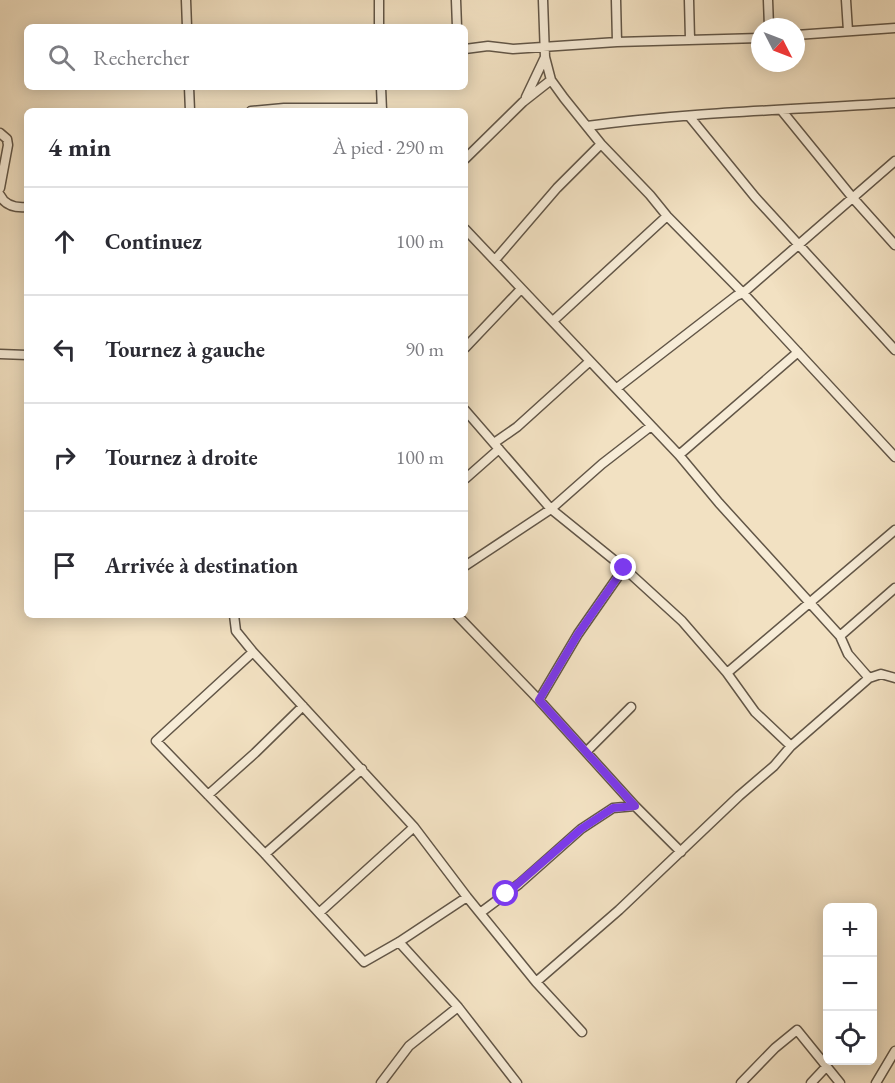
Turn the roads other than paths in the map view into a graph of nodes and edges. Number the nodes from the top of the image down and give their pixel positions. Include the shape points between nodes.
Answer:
1 (186, 0) edge
2 (379, 0) edge
3 (456, 0) edge
4 (543, 0) edge
5 (616, 0) edge
6 (690, 0) edge
7 (768, 0) edge
8 (846, 0) edge
9 (769, 18) edge
10 (187, 24) edge
11 (379, 24) edge
12 (457, 24) edge
13 (895, 28) edge
14 (848, 31) junction
15 (805, 33) edge
16 (751, 38) edge
17 (690, 39) junction
18 (617, 42) junction
19 (468, 49) edge
20 (545, 52) junction
21 (551, 80) junction
22 (189, 90) edge
23 (381, 90) edge
24 (523, 102) junction
25 (895, 103) edge
26 (190, 108) edge
27 (382, 108) edge
28 (782, 111) junction
29 (689, 116) junction
30 (587, 126) junction
31 (0, 133) edge
32 (601, 144) junction
33 (468, 156) edge
34 (895, 161) edge
35 (0, 188) edge
36 (0, 195) edge
37 (852, 197) junction
38 (24, 207) edge
39 (667, 216) junction
40 (468, 232) edge
41 (799, 243) junction
42 (895, 244) edge
43 (495, 260) junction
44 (521, 289) junction
45 (743, 293) junction
46 (553, 321) junction
47 (468, 345) edge
48 (895, 350) edge
49 (798, 352) junction
50 (0, 354) edge
51 (24, 355) edge
52 (590, 361) junction
53 (617, 388) junction
54 (468, 413) edge
55 (651, 426) junction
56 (496, 446) junction
57 (680, 455) junction
58 (895, 457) edge
59 (468, 476) edge
60 (551, 509) junction
61 (895, 530) edge
62 (468, 564) edge
63 (624, 568) junction
64 (895, 588) edge
65 (810, 601) junction
66 (234, 618) edge
67 (460, 618) edge
68 (840, 636) junction
69 (252, 652) junction
70 (727, 673) junction
71 (869, 678) junction
72 (895, 678) edge
73 (539, 700) junction
74 (303, 706) junction
75 (631, 707) dead end
76 (790, 746) junction
77 (586, 752) junction
78 (362, 769) junction
79 (208, 795) junction
80 (635, 806) junction
81 (414, 827) junction
82 (681, 852) junction
83 (265, 854) junction
84 (467, 897) junction
85 (319, 913) junction
86 (480, 913) junction
87 (399, 942) junction
88 (536, 981) junction
89 (458, 1006) junction
90 (582, 1032) dead end
91 (895, 1051) edge
92 (826, 1067) junction
93 (381, 1083) edge
94 (517, 1083) edge
95 (741, 1083) edge
96 (812, 1083) edge
97 (840, 1083) edge
98 (876, 1083) edge

1 - 10 street
2 - 11 street
3 - 12 street
4 - 20 street
5 - 18 street
6 - 17 street
7 - 9 street
8 - 14 street
13 - 14 street
14 - 15 street
16 - 17 street
17 - 18 street
18 - 20 street
19 - 20 street via 488,46
20 - 21 street
20 - 24 street
21 - 24 street
21 - 30 street
22 - 26 street
23 - 27 street
24 - 33 street
25 - 28 street
28 - 29 street
28 - 37 street
29 - 30 street
29 - 41 street via 755,197
30 - 32 street
31 - 35 street via 8,145
32 - 39 street
32 - 43 street
34 - 37 street
36 - 38 street via 9,205
37 - 41 street
37 - 42 street
39 - 45 street
39 - 46 street
40 - 43 street
41 - 45 street
41 - 48 street
43 - 44 street
44 - 46 street
44 - 47 street
45 - 49 street
45 - 53 street
46 - 52 street
49 - 57 street
49 - 58 street
50 - 51 street
52 - 53 street
52 - 56 street
53 - 55 street
54 - 56 street
55 - 57 street
55 - 60 street
56 - 59 street
56 - 60 street
57 - 65 street
60 - 62 street
60 - 63 street
61 - 65 street
63 - 70 street via 682,621
63 - 73 street
64 - 68 street
65 - 68 street
65 - 70 street
66 - 69 street via 236,631
67 - 73 street
68 - 71 street via 848,654
69 - 74 street
69 - 79 street via 156,741
70 - 76 street via 755,712
71 - 72 street via 881,674
71 - 76 street
73 - 77 street
74 - 78 street
74 - 79 street
75 - 77 street
76 - 82 street via 774,766
77 - 80 street
78 - 81 street
78 - 83 street
79 - 83 street
80 - 82 street
80 - 86 street via 613,808 581,829
81 - 84 street
81 - 85 street
82 - 88 street
83 - 85 street
84 - 86 street
84 - 87 street
85 - 87 street via 364,962
86 - 88 street
87 - 89 street
88 - 90 street
89 - 93 street via 409,1046
89 - 94 street
91 - 98 street
92 - 95 street via 797,1030
92 - 96 street
92 - 97 street

